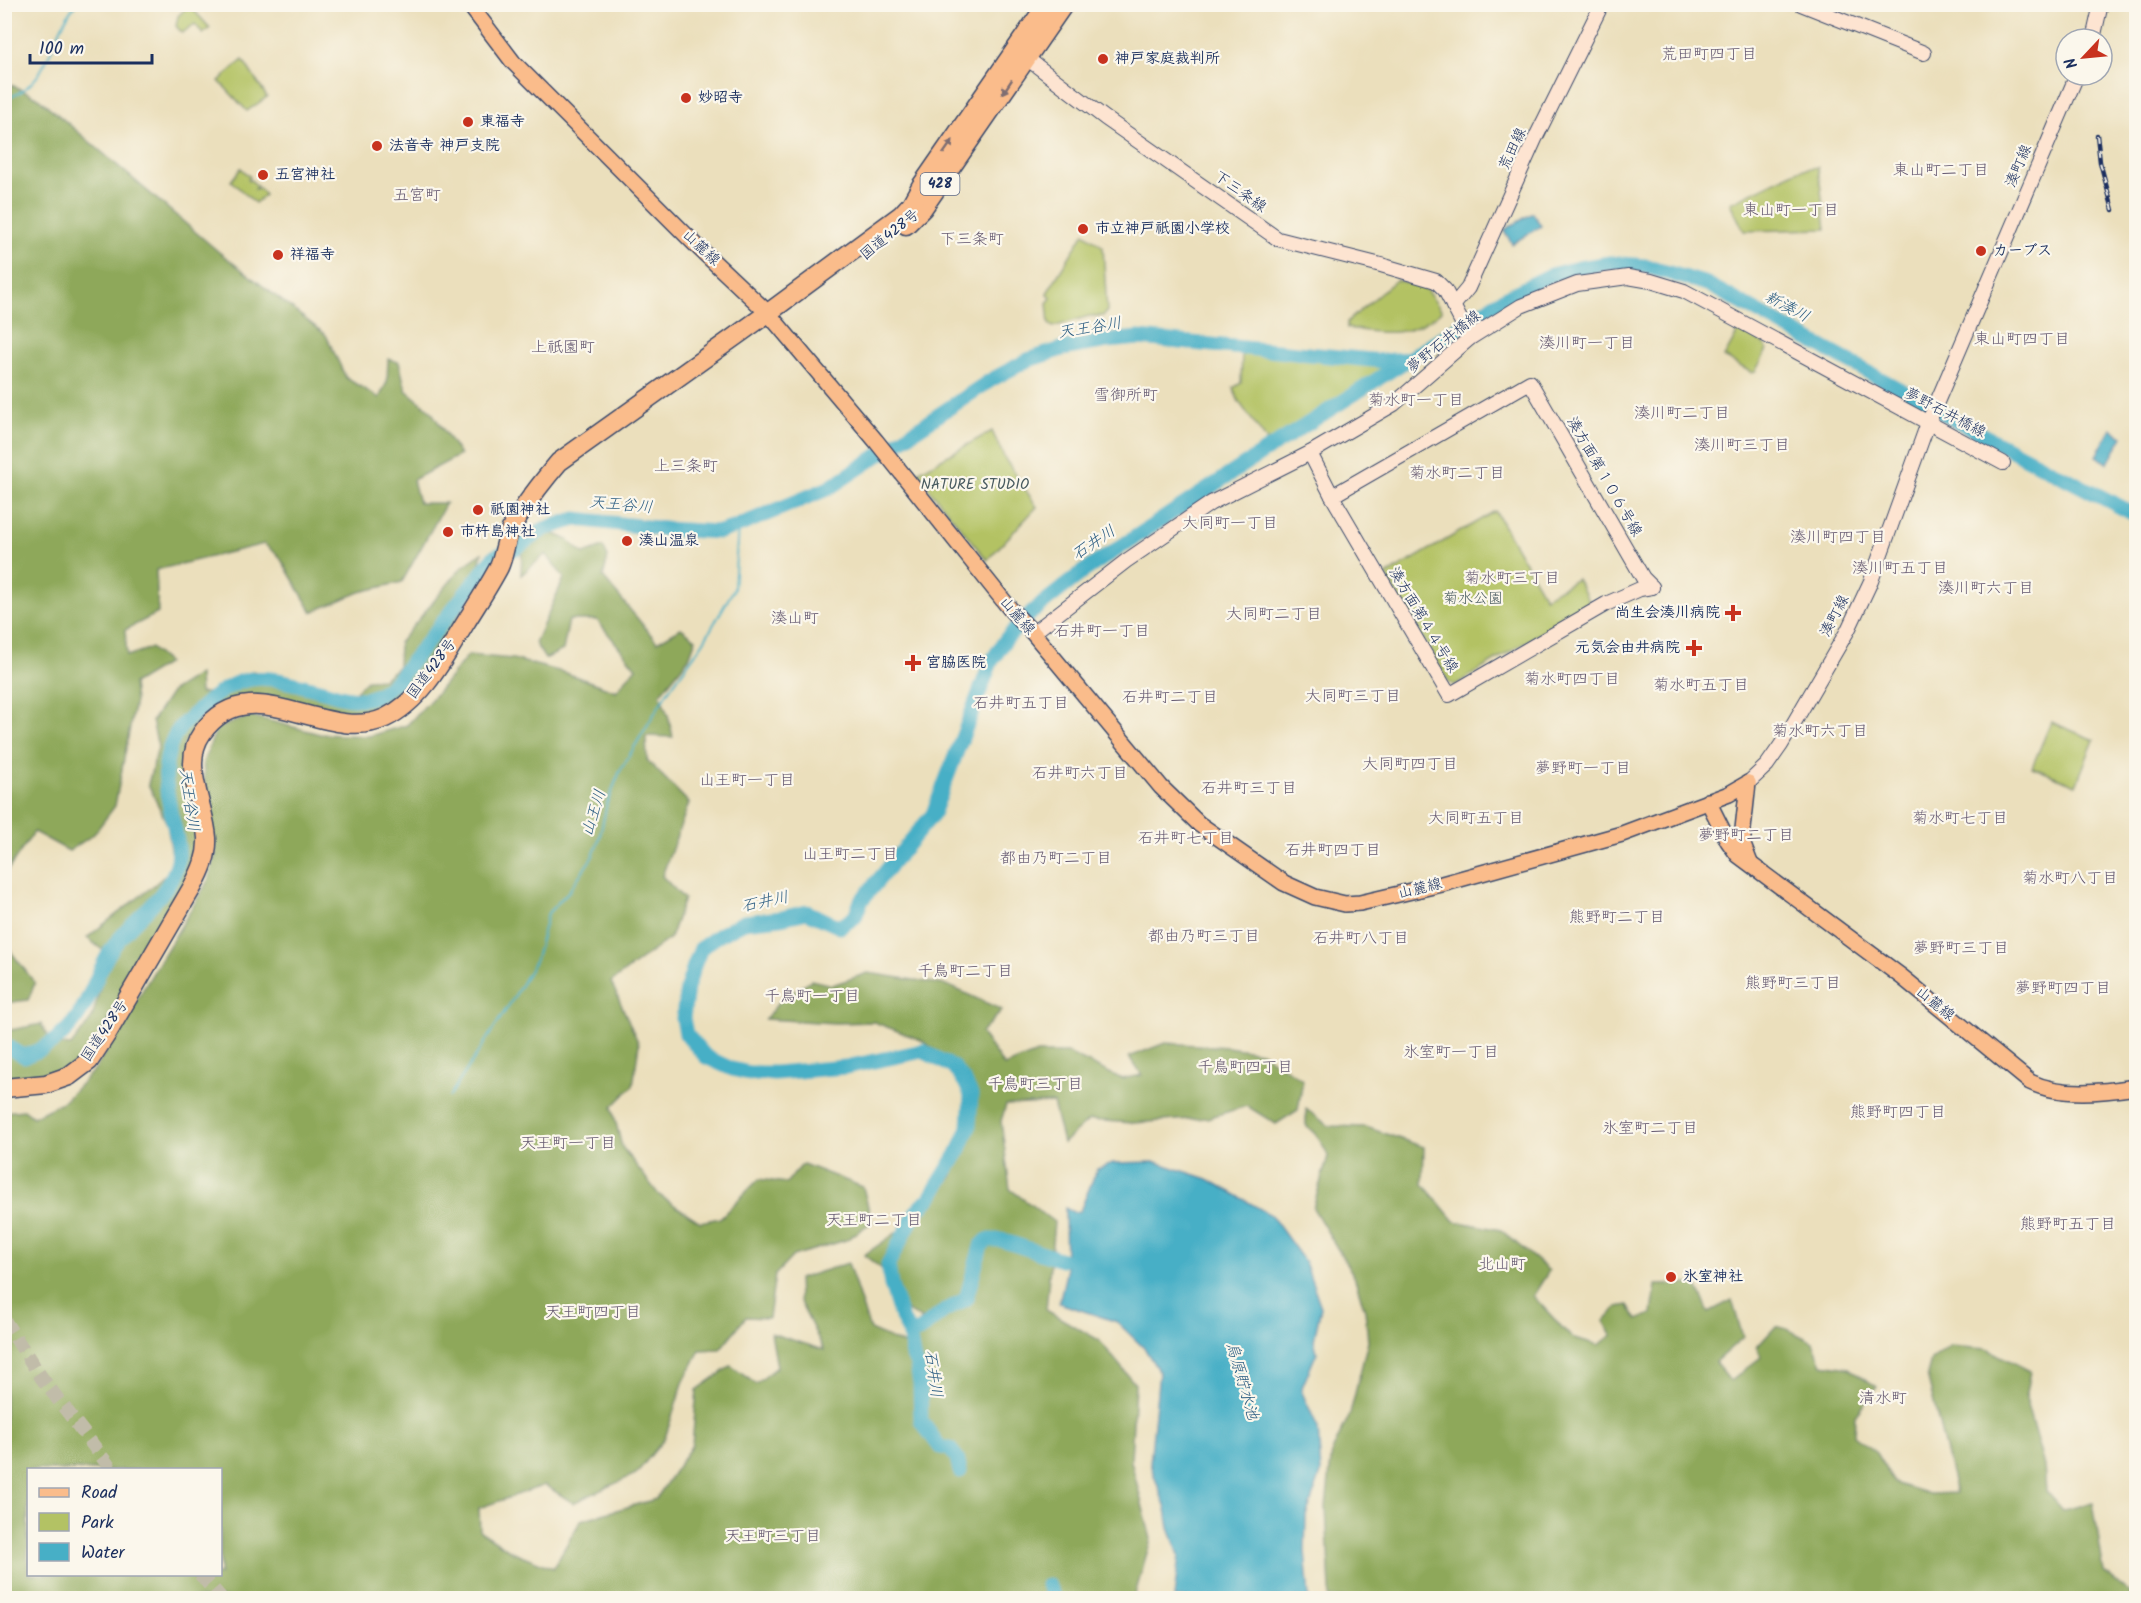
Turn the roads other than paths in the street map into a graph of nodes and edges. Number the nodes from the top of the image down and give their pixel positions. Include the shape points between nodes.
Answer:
1 (469, 4) edge
2 (1602, 4) edge
3 (1801, 4) edge
4 (2101, 4) edge
5 (1058, 5) edge
6 (2096, 27) edge
7 (1924, 53) dead end
8 (1021, 54) junction
9 (2072, 87) edge
10 (1456, 312) junction
11 (768, 313) junction
12 (1468, 335) junction
13 (1932, 413) junction
14 (1310, 453) junction
15 (2003, 463) dead end
16 (1332, 496) junction
17 (1652, 587) joint
18 (1024, 624) junction
19 (1748, 783) junction
20 (1708, 801) junction
21 (1751, 865) junction
22 (2136, 1087) edge
23 (4, 1088) edge

1 - 11 main road, 山麓線 via 513,62
2 - 10 street, 荒田線
3 - 7 street
4 - 6 street
5 - 8 highway, 国道428号 / 428
8 - 10 street, 下三条線 via 1278,239 1436,281
8 - 11 highway, 国道428号 / 428 via 919,214 798,303
9 - 13 street, 湊町線
10 - 12 street, 下三条線
11 - 18 main road, 山麓線
11 - 23 highway, 国道428号 / 428 via 559,462 536,488 512,527 483,595 416,695 384,718 353,723 330,722 265,704 230,709 211,722 196,743 194,758 195,784 207,838 202,870 193,886 89,1061 69,1076 46,1084
12 - 13 street, 夢野石井橋線 via 1521,306 1577,284 1628,277 1684,291
12 - 14 street, 夢野石井橋線 via 1394,404
13 - 15 street, 夢野石井橋線
13 - 19 street, 湊町線 via 1871,581 1848,630 1781,745
14 - 16 street, 湊方面第４４号線
14 - 18 street, 夢野石井橋線 via 1211,503
16 - 17 street, 湊方面第４４号線 via 1449,695 1606,604
16 - 17 street, 湊方面第１０６号線 via 1530,382 1643,578
18 - 20 main road, 山麓線 via 1161,787 1199,824 1284,883 1315,897 1345,904 1402,894 1622,834
19 - 20 main road, 山麓線
19 - 21 main road via 1743,845
20 - 21 main road, 山麓線 via 1728,841
21 - 22 main road, 山麓線 via 1902,977 2030,1082 2058,1091

